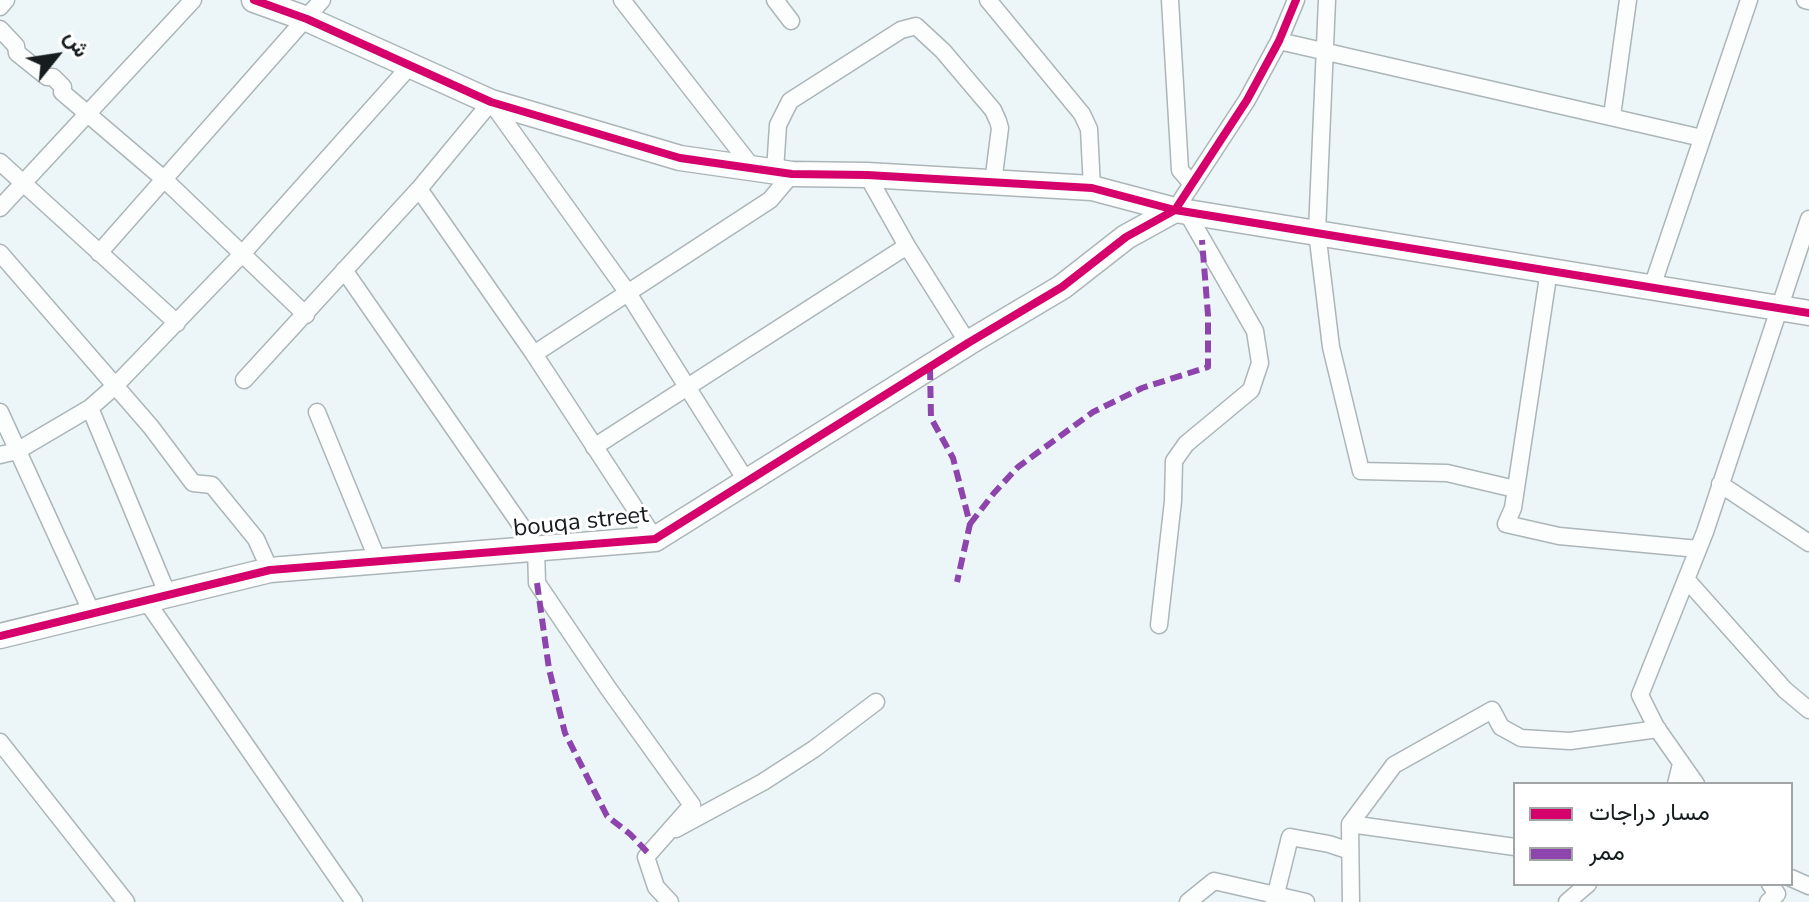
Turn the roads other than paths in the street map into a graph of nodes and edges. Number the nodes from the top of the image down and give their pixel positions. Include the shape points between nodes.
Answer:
1 (6, 0) edge
2 (193, 0) edge
3 (254, 0) edge
4 (322, 0) edge
5 (622, 0) edge
6 (775, 0) edge
7 (1170, 0) edge
8 (1296, 0) edge
9 (1327, 0) edge
10 (1628, 0) edge
11 (1749, 0) edge
12 (997, 4) edge
13 (0, 7) edge
14 (307, 19) junction
15 (791, 21) dead end
16 (0, 29) edge
17 (1279, 41) junction
18 (1324, 51) junction
19 (410, 66) junction
20 (491, 102) junction
21 (87, 113) junction
22 (1612, 116) junction
23 (1702, 138) junction
24 (0, 162) edge
25 (773, 171) junction
26 (867, 175) junction
27 (165, 180) junction
28 (21, 182) junction
29 (993, 183) junction
30 (1192, 184) junction
31 (1092, 188) junction
32 (419, 189) junction
33 (0, 208) edge
34 (1180, 210) junction
35 (1809, 219) edge
36 (1317, 232) junction
37 (907, 246) junction
38 (0, 253) edge
39 (99, 253) junction
40 (243, 253) junction
41 (344, 270) junction
42 (1549, 270) junction
43 (1652, 287) junction
44 (628, 293) junction
45 (1778, 308) junction
46 (1809, 313) edge
47 (306, 315) junction
48 (177, 323) junction
49 (968, 343) junction
50 (534, 354) junction
51 (244, 380) dead end
52 (115, 386) junction
53 (689, 386) junction
54 (90, 408) junction
55 (0, 412) edge
56 (317, 412) dead end
57 (594, 447) junction
58 (17, 451) junction
59 (0, 455) edge
60 (747, 482) junction
61 (1720, 484) junction
62 (1515, 489) junction
63 (655, 539) junction
64 (1809, 543) edge
65 (536, 547) junction
66 (1698, 549) junction
67 (378, 561) junction
68 (270, 570) junction
69 (1686, 579) junction
70 (156, 596) junction
71 (92, 613) junction
72 (1159, 625) dead end
73 (0, 636) edge
74 (876, 702) dead end
75 (1809, 710) edge
76 (1658, 729) junction
77 (0, 742) edge
78 (1681, 764) junction
79 (1676, 782) edge
80 (1694, 782) edge
81 (1350, 824) junction
82 (667, 834) junction
83 (1513, 847) edge
84 (1350, 851) junction
85 (1586, 886) edge
86 (1274, 899) edge
87 (126, 902) edge
88 (354, 902) edge
89 (670, 902) edge
90 (1188, 902) edge
91 (1306, 902) edge
92 (1351, 902) edge
93 (1567, 902) edge

1 - 13 street
2 - 21 street
3 - 14 street
4 - 14 street
5 - 25 street
6 - 15 street
7 - 30 street via 1180,170
8 - 17 street
9 - 18 street
10 - 22 street
11 - 23 street
12 - 31 street via 1082,114 1089,129
14 - 19 street
14 - 27 street
16 - 21 street via 17,53 53,77
17 - 18 street
17 - 30 street
18 - 22 street
18 - 36 street
19 - 20 street
19 - 40 street
20 - 25 street via 680,158
20 - 32 street
20 - 44 street
21 - 27 street
21 - 28 street
22 - 23 street
23 - 43 street
24 - 28 street
25 - 26 street
25 - 29 street via 778,125 790,101 901,30 916,26 993,110 1000,128
25 - 44 street via 770,200
26 - 29 street
26 - 37 street
27 - 39 street
27 - 40 street
28 - 33 street
28 - 39 street
29 - 31 street
30 - 34 street
31 - 34 street
32 - 41 street
32 - 50 street
34 - 36 street
34 - 49 street, bouqa street via 1126,237 1062,287
34 - 72 street via 1255,331 1260,363 1251,390 1186,444 1174,461
35 - 45 street
36 - 42 street
36 - 62 street via 1331,347 1361,471 1447,473
37 - 49 street
37 - 53 street
38 - 52 street
39 - 48 street
40 - 47 street
40 - 48 street
41 - 47 street
41 - 65 street
42 - 43 street
42 - 62 street
43 - 45 street
44 - 50 street
44 - 53 street
45 - 46 street
45 - 61 street
47 - 51 street
48 - 52 street
49 - 60 street, bouqa street
50 - 57 street
52 - 54 street
52 - 68 street via 193,483 212,485 256,539
53 - 57 street
53 - 60 street
54 - 58 street
54 - 70 street
55 - 58 street
56 - 67 street
57 - 63 street
58 - 59 street
58 - 71 street
60 - 63 street, bouqa street
61 - 64 street
61 - 66 street
62 - 66 street via 1506,524 1559,536
63 - 65 street, bouqa street
65 - 67 street, bouqa street
65 - 82 street via 537,583 692,805
66 - 69 street
67 - 68 street, bouqa street
68 - 70 street, bouqa street
69 - 75 street
69 - 76 street via 1640,695
70 - 71 street, bouqa street
70 - 88 street
71 - 73 street, bouqa street
74 - 82 street via 776,774
76 - 78 street
76 - 81 street via 1570,741 1521,738 1501,727 1492,710 1394,765
77 - 87 street
78 - 79 street
78 - 80 street
81 - 83 street
81 - 84 street
82 - 89 street via 646,857 656,887
84 - 86 street via 1290,837
84 - 92 street
85 - 93 street
86 - 90 street via 1214,881
86 - 91 street

